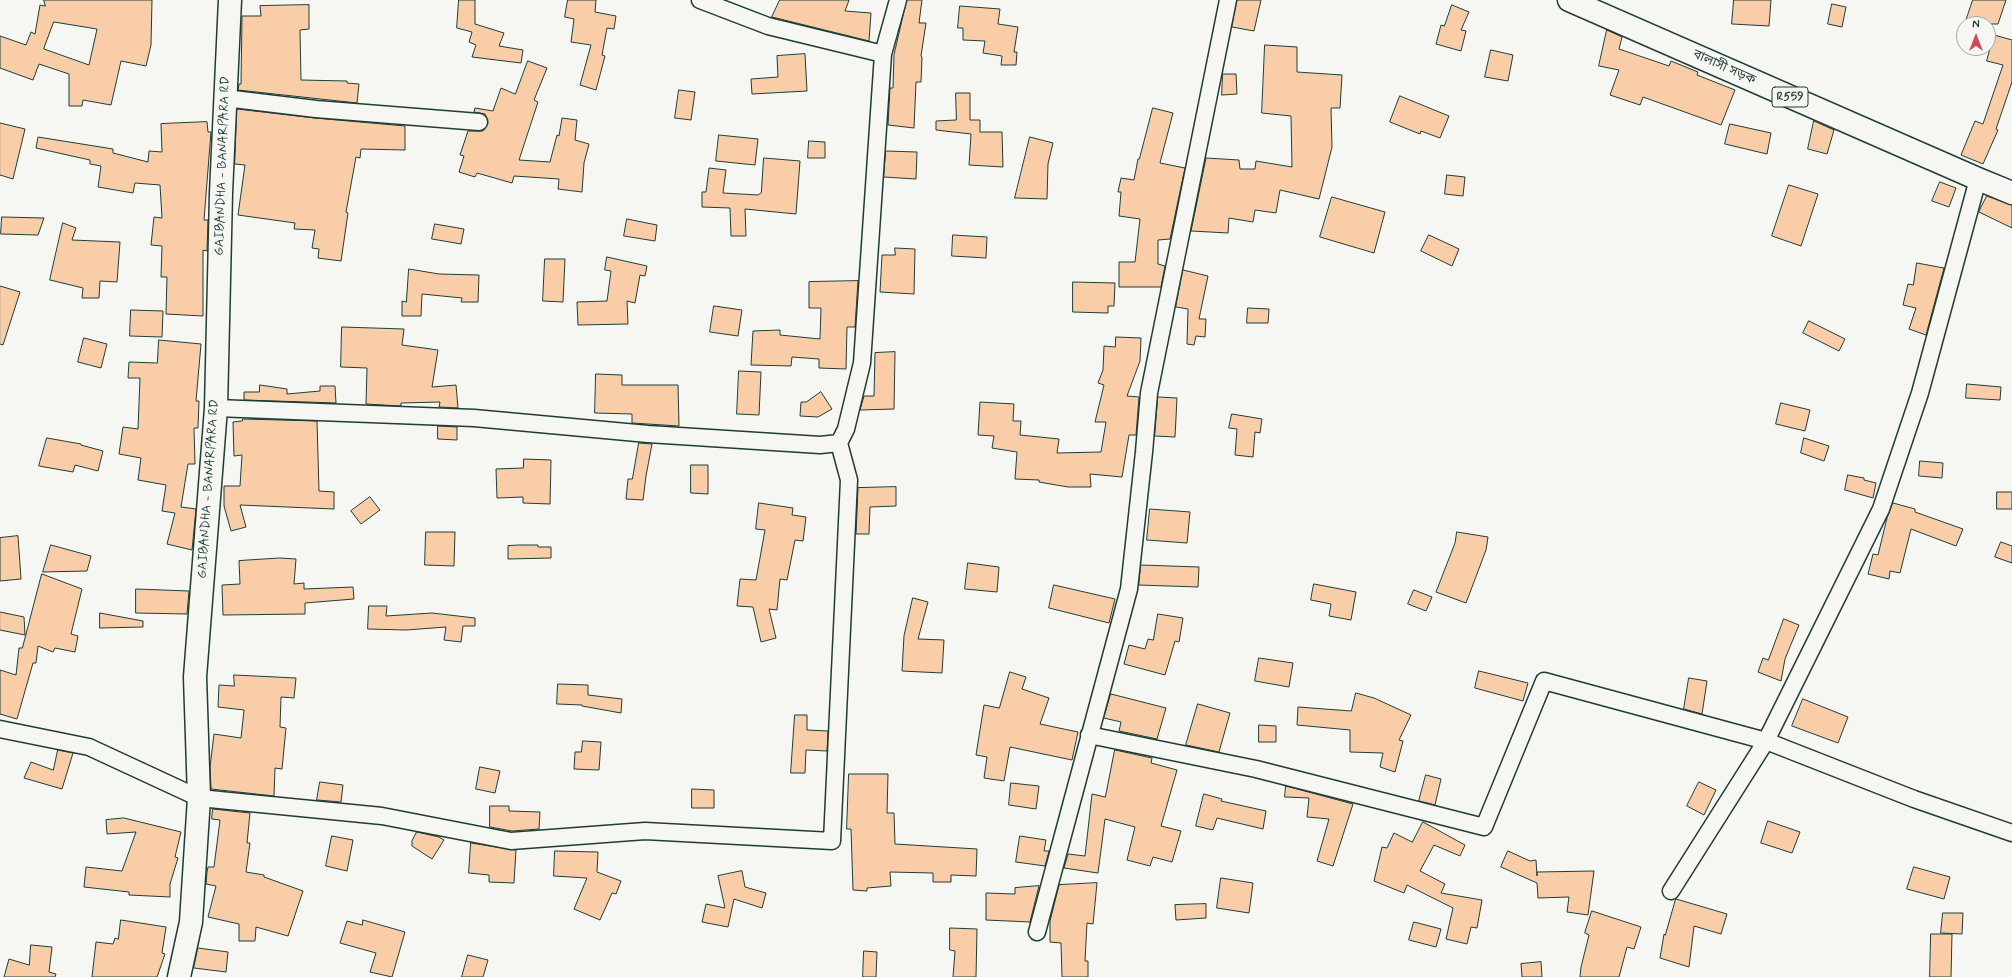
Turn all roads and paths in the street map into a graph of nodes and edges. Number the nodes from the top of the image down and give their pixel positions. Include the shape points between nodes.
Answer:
1 (230, 0) edge
2 (700, 0) edge
3 (898, 0) edge
4 (1228, 0) edge
5 (1569, 0) edge
6 (883, 54) junction
7 (225, 92) junction
8 (479, 122) dead end
9 (1978, 179) junction
10 (2012, 193) edge
11 (216, 408) junction
12 (839, 443) junction
13 (0, 729) edge
14 (1089, 735) junction
15 (1766, 741) junction
16 (199, 798) junction
17 (2012, 833) edge
18 (1671, 892) dead end
19 (1037, 932) dead end
20 (179, 977) edge

1 - 7 main road, GAIBANDHA - BANARPARA RD
2 - 6 street via 768,26
3 - 6 street
4 - 14 street via 1149,393 1129,589
5 - 9 main road, বালাসী সড়ক / R559
6 - 12 street via 862,363 846,429
7 - 8 street via 233,99 308,108
7 - 11 main road, GAIBANDHA - BANARPARA RD
9 - 10 main road, বালাসী সড়ক / R559
9 - 15 street via 1920,393 1881,509
11 - 12 street via 474,418 648,434 820,445
11 - 16 main road, GAIBANDHA - BANARPARA RD via 195,677
12 - 16 street via 849,480 832,841 645,831 511,841 382,816
13 - 16 street via 89,747
14 - 15 street via 1256,769 1484,827 1544,681
14 - 19 street
15 - 17 street via 1914,799
15 - 18 street
16 - 20 main road, GAIBANDHA - BANARPARA RD via 191,922

